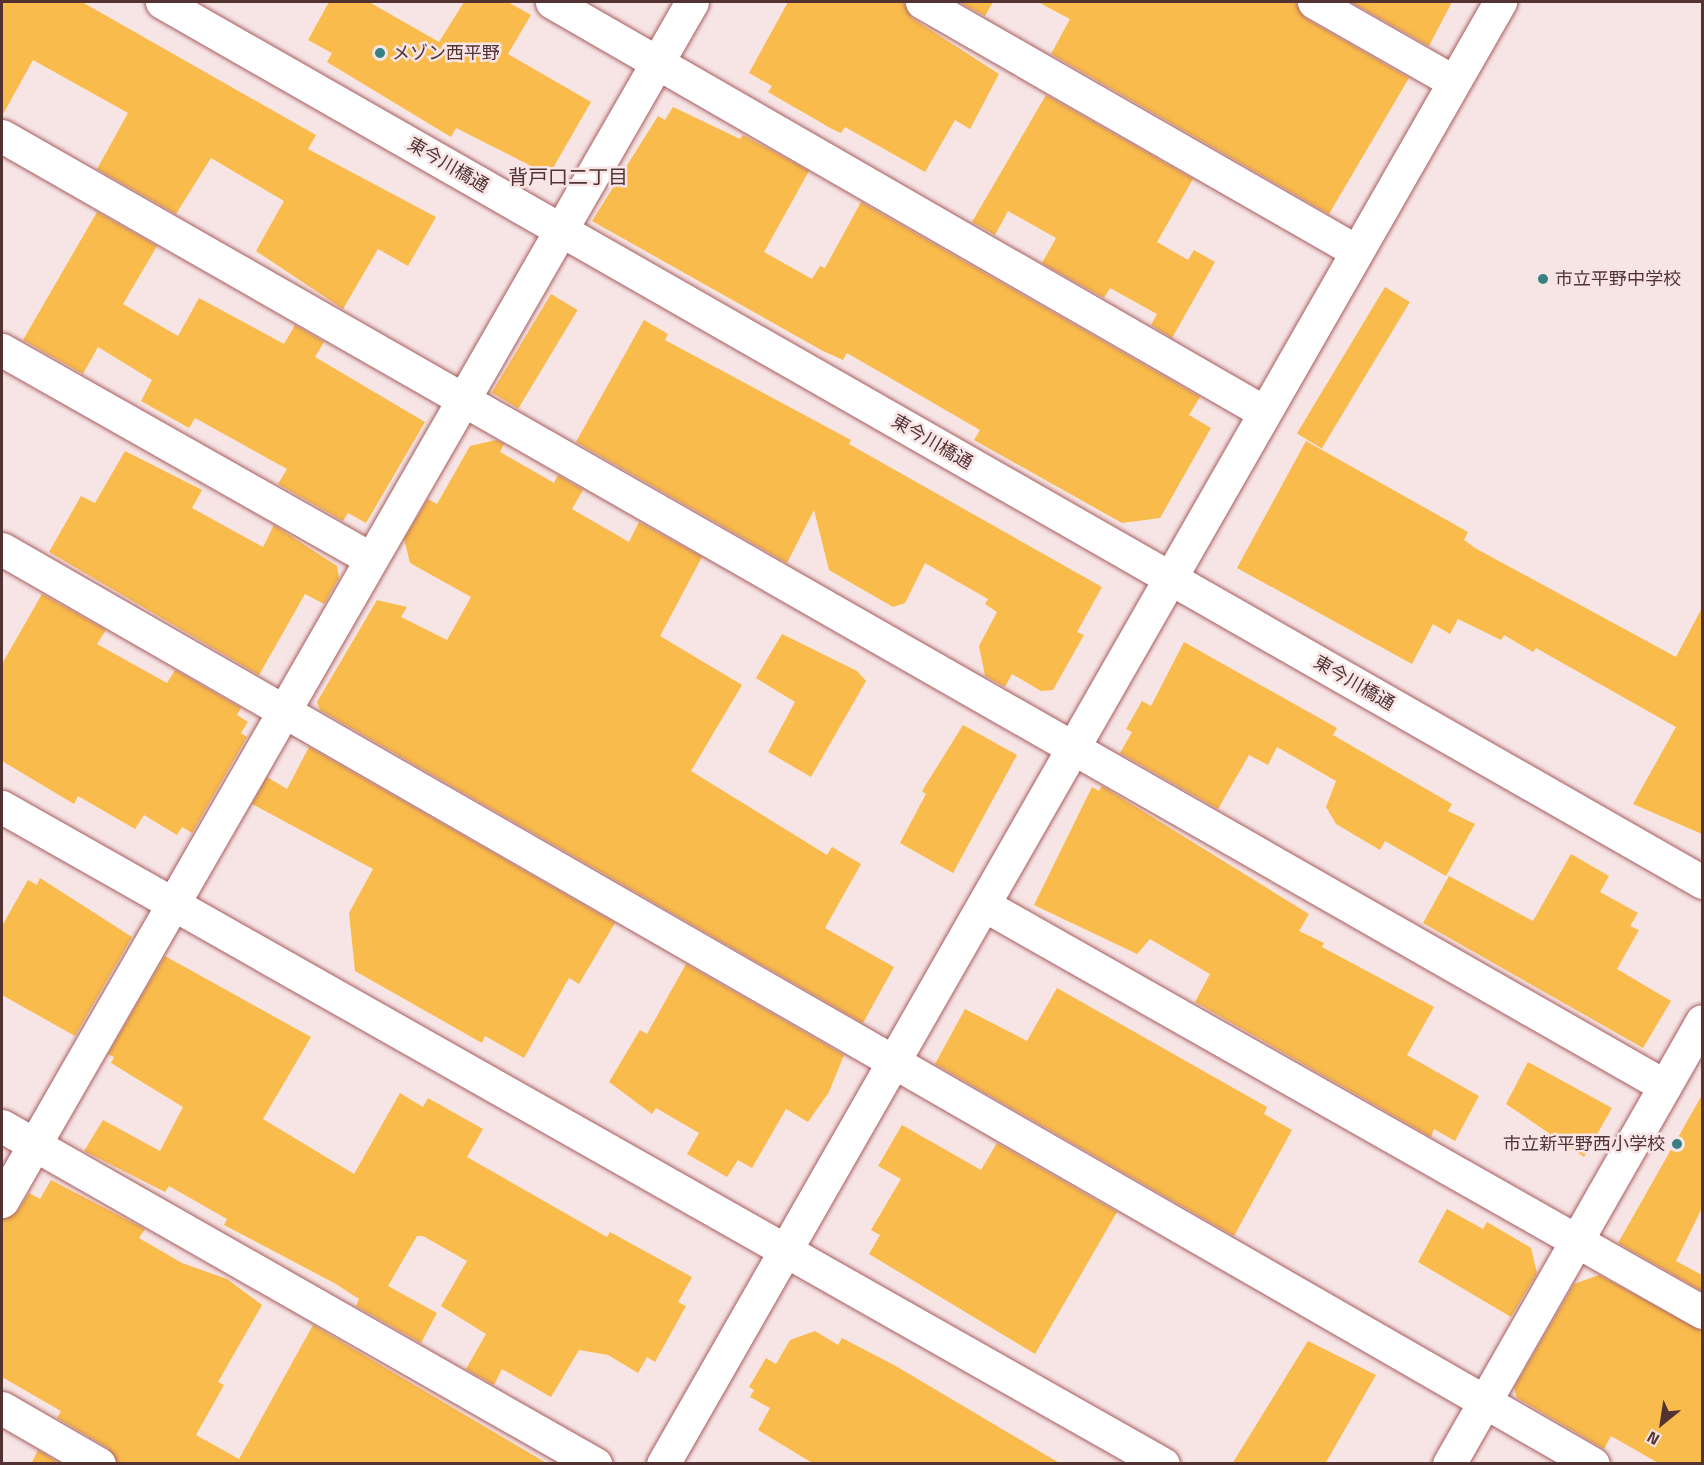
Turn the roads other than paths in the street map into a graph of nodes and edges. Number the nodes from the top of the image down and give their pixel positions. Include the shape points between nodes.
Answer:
1 (162, 2) edge
2 (552, 2) edge
3 (692, 2) edge
4 (922, 2) edge
5 (1314, 2) edge
6 (1500, 2) edge
7 (657, 62) junction
8 (1454, 82) junction
9 (2, 136) edge
10 (561, 229) junction
11 (1356, 252) junction
12 (2, 350) edge
13 (462, 401) junction
14 (1264, 411) junction
15 (2, 549) edge
16 (370, 558) junction
17 (1169, 577) junction
18 (283, 710) junction
19 (1072, 752) junction
20 (2, 807) edge
21 (1702, 882) edge
22 (170, 905) junction
23 (986, 906) junction
24 (1702, 1022) edge
25 (895, 1063) junction
26 (1665, 1086) junction
27 (2, 1126) edge
28 (34, 1145) junction
29 (2, 1201) edge
30 (1576, 1239) junction
31 (787, 1249) junction
32 (1702, 1312) edge
33 (1485, 1401) junction
34 (2, 1408) edge
35 (99, 1464) edge
36 (595, 1464) edge
37 (663, 1464) edge
38 (1163, 1464) edge
39 (1449, 1464) edge
40 (1593, 1464) edge

1 - 10 street, 東今川橋通
2 - 7 street
3 - 7 street
4 - 11 street
5 - 8 street
6 - 8 street
7 - 10 street
7 - 14 street
8 - 11 street
9 - 13 street
10 - 13 street
10 - 17 street, 東今川橋通
11 - 14 street
12 - 16 street
13 - 16 street
13 - 19 street
14 - 17 street
15 - 18 street
16 - 18 street
17 - 19 street
17 - 21 street, 東今川橋通
18 - 22 street
18 - 25 street
19 - 23 street
19 - 26 street
20 - 22 street
22 - 28 street
22 - 31 street
23 - 25 street
23 - 30 street
24 - 26 street
25 - 31 street
25 - 33 street
26 - 30 street
27 - 28 street
28 - 29 street
28 - 36 street
30 - 32 street
30 - 33 street
31 - 37 street
31 - 38 street
33 - 39 street
33 - 40 street
34 - 35 street

